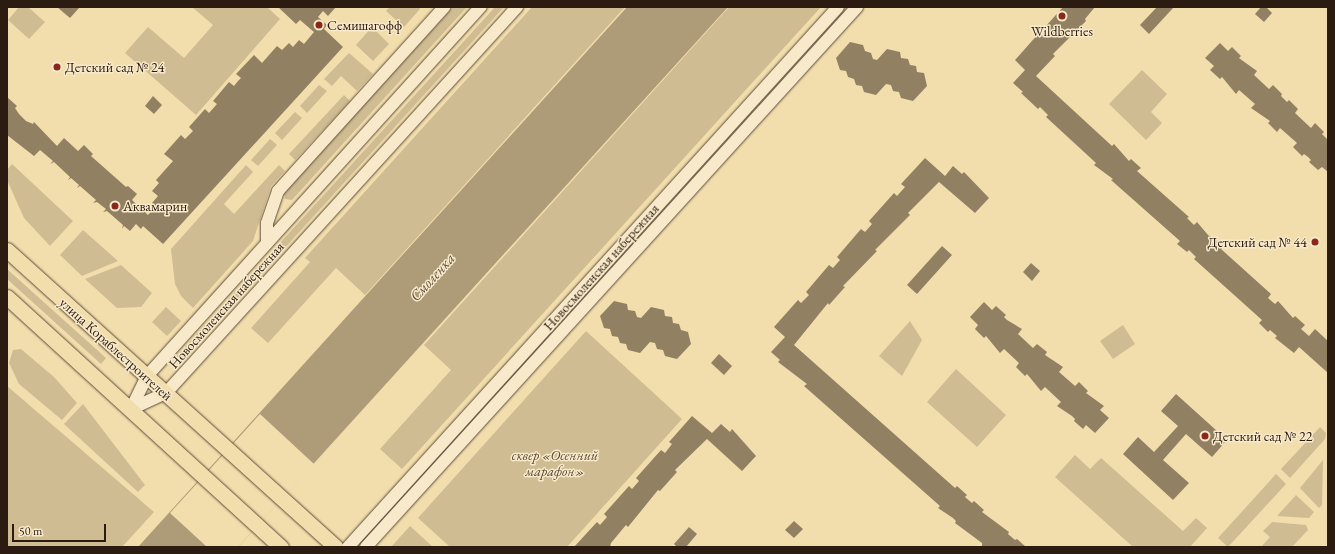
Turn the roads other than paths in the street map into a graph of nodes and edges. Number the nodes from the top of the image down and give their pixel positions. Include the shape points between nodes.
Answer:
1 (444, 7) edge
2 (481, 7) edge
3 (517, 7) edge
4 (838, 7) edge
5 (857, 7) edge
6 (267, 243) junction
7 (7, 250) edge
8 (7, 297) edge
9 (147, 376) junction
10 (166, 393) junction
11 (131, 409) junction
12 (281, 547) edge
13 (336, 547) edge
14 (348, 547) edge
15 (366, 547) edge

1 - 6 street via 278,191 267,223
2 - 6 street, Новосмоленская набережная
3 - 10 street, Новосмоленская набережная
4 - 14 street, Новосмоленская набережная
5 - 15 street, Новосмоленская набережная
6 - 9 street, Новосмоленская набережная
7 - 9 main road, улица Кораблестроителей
8 - 11 main road
9 - 10 main road, улица Кораблестроителей
9 - 11 street, Новосмоленская набережная
10 - 11 street, Новосмоленская набережная
10 - 13 main road, улица Кораблестроителей
11 - 12 main road

